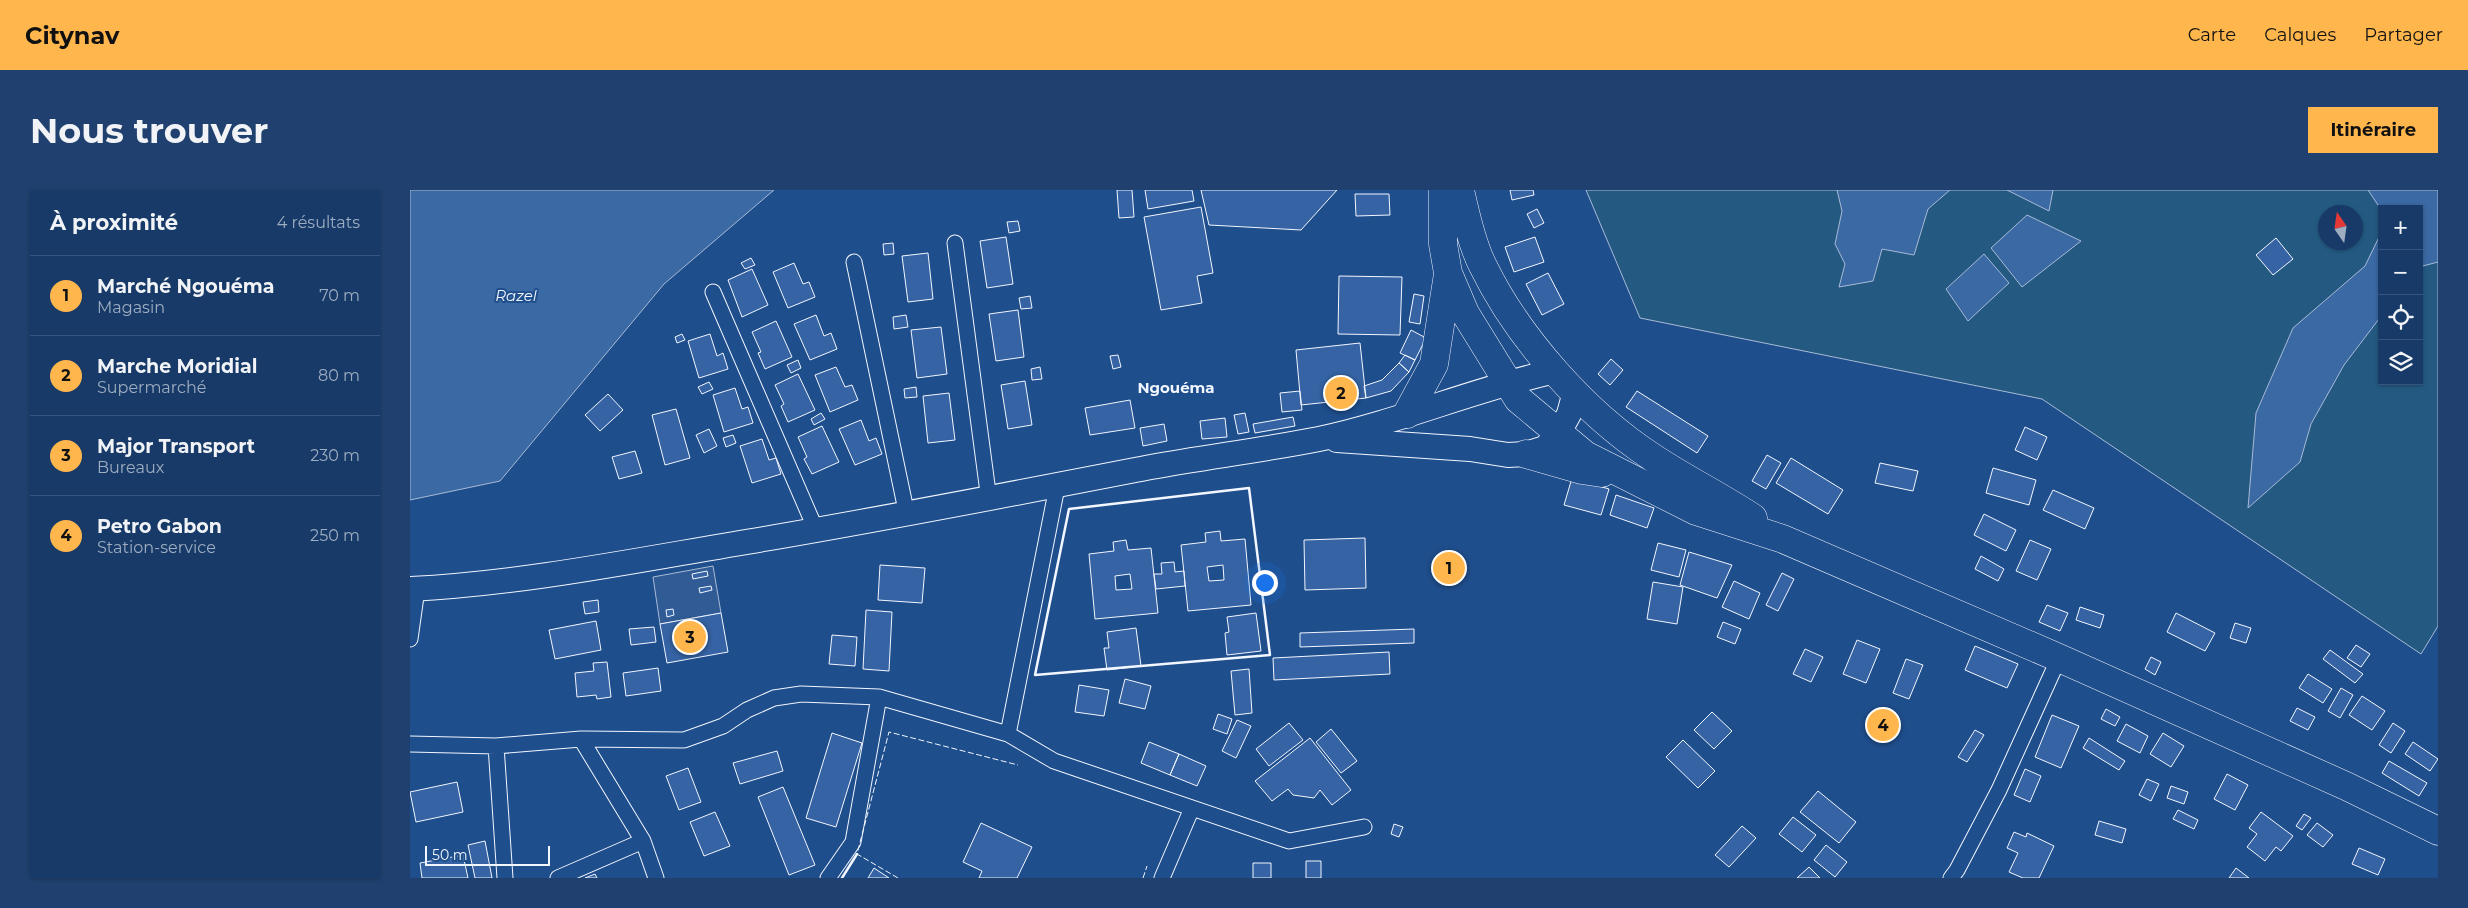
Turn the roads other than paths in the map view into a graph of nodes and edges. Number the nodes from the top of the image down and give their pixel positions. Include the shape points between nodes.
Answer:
1 (1443, 190) edge
2 (1460, 190) edge
3 (955, 242) dead end
4 (854, 262) dead end
5 (1448, 272) junction
6 (713, 292) dead end
7 (1555, 371) junction
8 (1507, 383) junction
9 (1575, 392) junction
10 (1407, 414) junction
11 (1558, 434) junction
12 (1320, 438) junction
13 (1526, 454) junction
14 (1622, 476) junction
15 (1057, 486) junction
16 (989, 500) junction
17 (907, 515) junction
18 (816, 530) junction
19 (1783, 539) junction
20 (413, 589) edge
21 (410, 639) edge
22 (2059, 658) junction
23 (879, 697) junction
24 (1008, 734) junction
25 (581, 739) junction
26 (410, 744) edge
27 (496, 746) junction
28 (1192, 808) junction
29 (1364, 827) dead end
30 (2438, 831) edge
31 (643, 841) junction
32 (1958, 875) edge
33 (505, 878) edge
34 (558, 878) edge
35 (656, 878) edge
36 (828, 878) edge
37 (1162, 878) edge

1 - 5 highway via 1443,244
2 - 7 highway via 1482,264 1507,311
3 - 16 street
4 - 17 street
5 - 8 highway via 1465,313
5 - 10 highway via 1434,364
6 - 18 street
7 - 8 main road
7 - 9 highway
8 - 10 main road
8 - 11 highway via 1518,399
9 - 11 main road via 1569,414
9 - 19 highway via 1651,457
10 - 12 main road
11 - 13 main road via 1545,448
11 - 14 highway via 1585,455
12 - 13 main road
12 - 15 main road
13 - 14 highway via 1582,470
14 - 19 highway via 1696,511
15 - 16 main road
15 - 24 street
16 - 17 main road
17 - 18 main road
18 - 20 main road via 528,578
19 - 22 highway
20 - 21 street
22 - 30 highway via 2346,786
22 - 32 street
23 - 24 street
23 - 25 street via 801,694 774,698 723,726 684,740
23 - 36 street via 854,842
24 - 28 street via 1054,760
25 - 27 street
25 - 31 street
26 - 27 street
27 - 33 street
28 - 29 street via 1289,841
28 - 37 street
31 - 34 street
31 - 35 street

